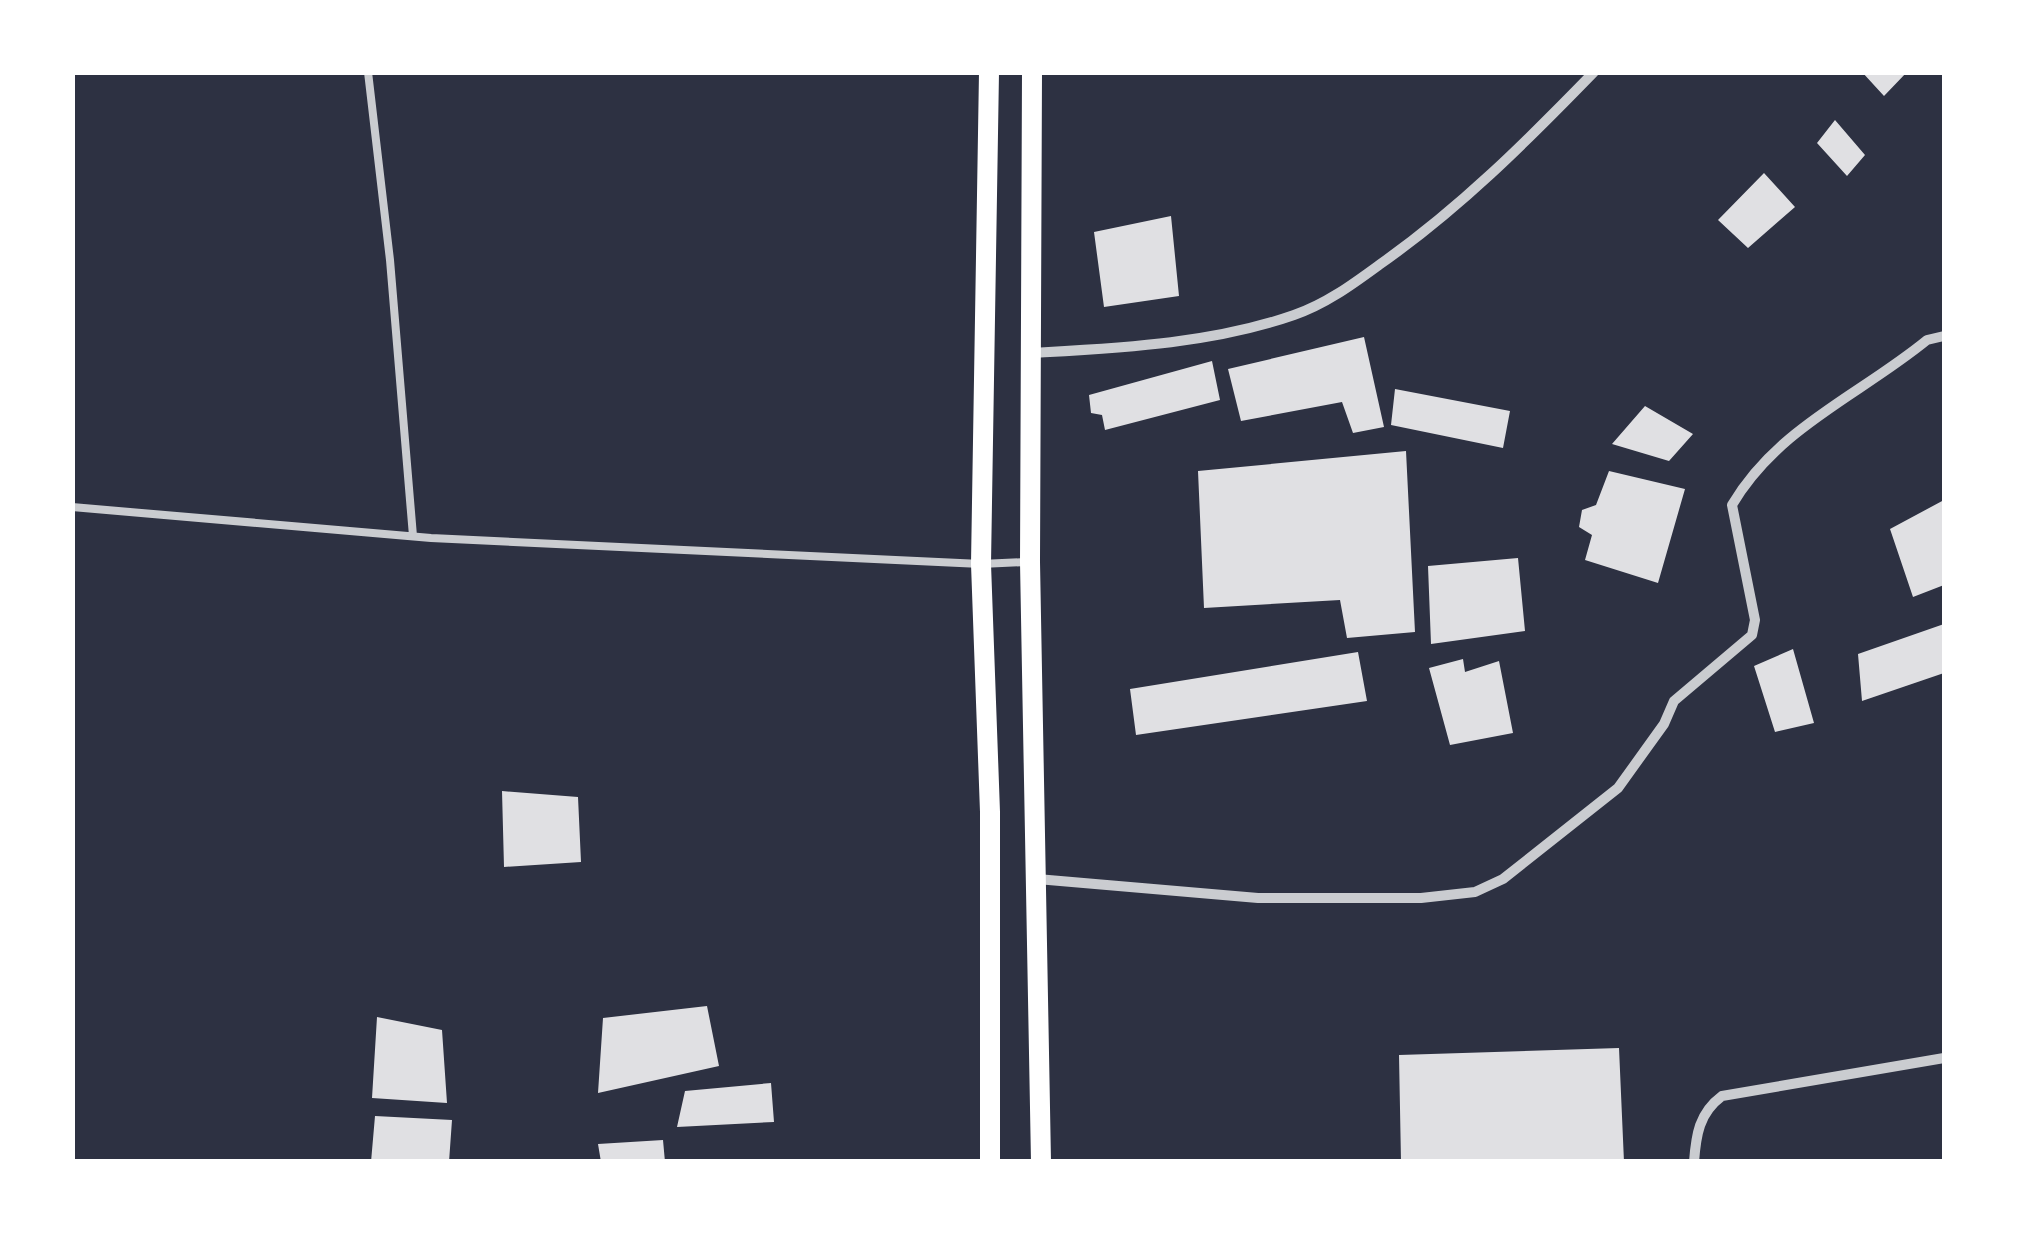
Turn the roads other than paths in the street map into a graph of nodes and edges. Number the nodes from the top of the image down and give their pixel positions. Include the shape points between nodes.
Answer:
1 (368, 72) edge
2 (988, 72) edge
3 (1032, 72) edge
4 (1594, 72) edge
5 (1944, 336) edge
6 (1032, 353) junction
7 (72, 507) edge
8 (414, 536) junction
9 (1030, 562) junction
10 (981, 564) junction
11 (1037, 879) junction
12 (1944, 1058) edge
13 (990, 1162) edge
14 (1041, 1162) edge
15 (1694, 1162) edge

1 - 8 lane
2 - 10 main road
3 - 6 main road
4 - 6 street via 1494,175 1404,248 1324,301 1220,334
5 - 11 street via 1927,340 1788,435 1755,472 1732,505 1755,620 1752,636 1674,701 1618,788 1503,879 1475,892 1439,896 1258,898
6 - 9 main road
7 - 8 lane
8 - 10 lane
9 - 10 lane
9 - 11 main road
10 - 13 main road via 990,812
11 - 14 main road
12 - 15 street via 1722,1096 1698,1129

